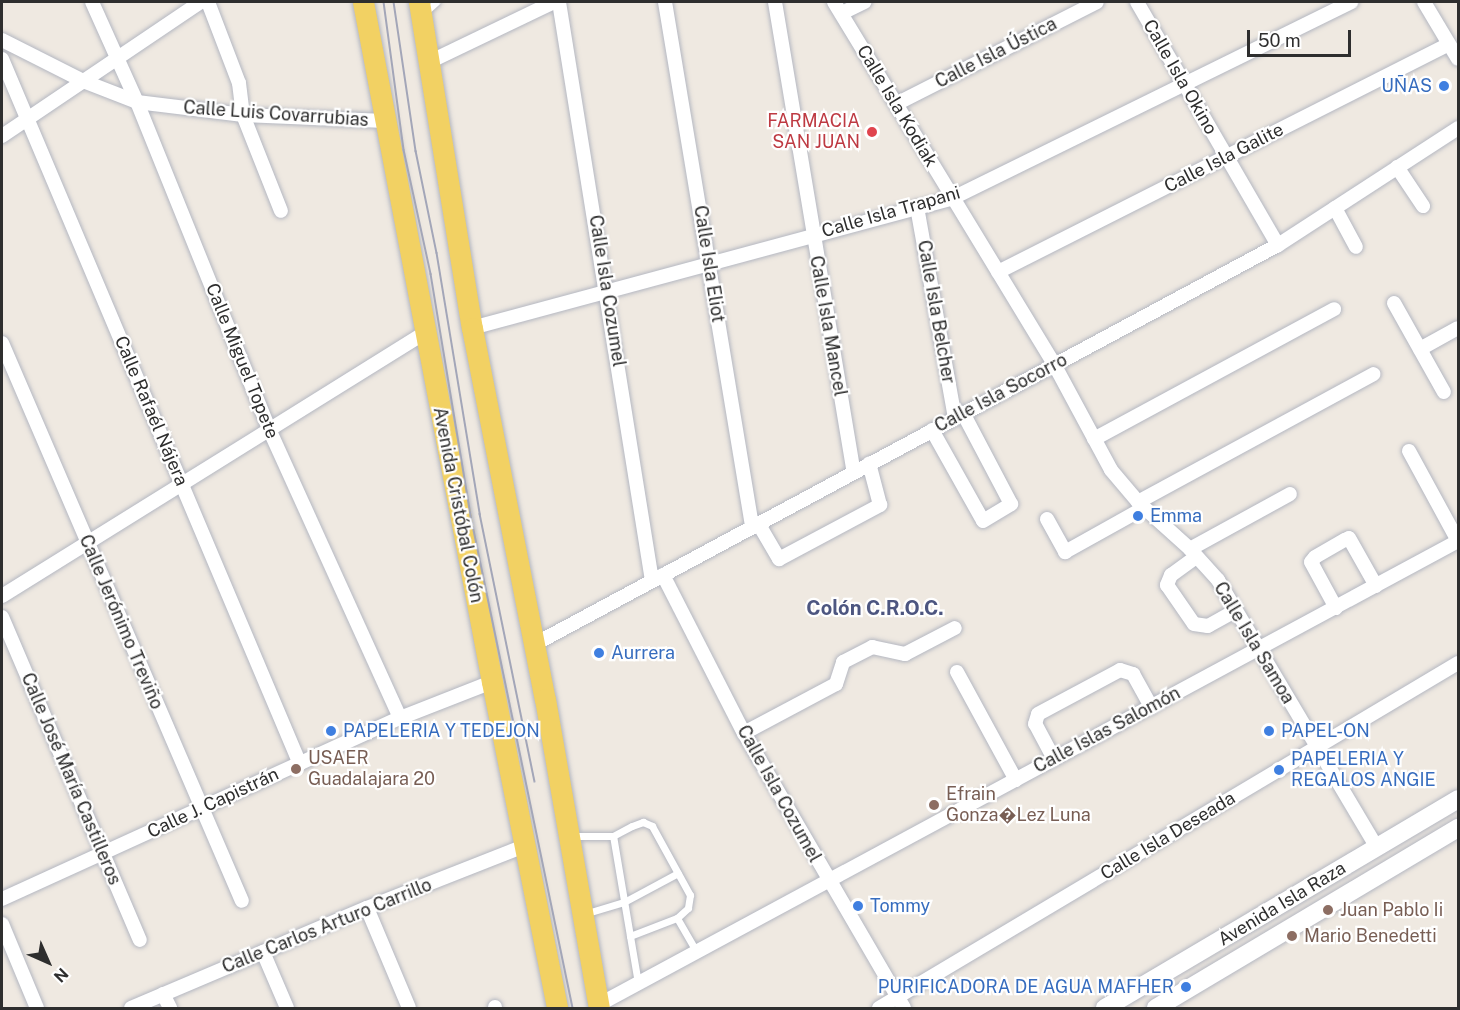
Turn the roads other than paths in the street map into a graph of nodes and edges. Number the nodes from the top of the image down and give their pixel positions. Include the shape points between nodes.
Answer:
1 (92, 2) edge
2 (201, 2) edge
3 (208, 2) edge
4 (363, 2) edge
5 (368, 2) edge
6 (554, 2) edge
7 (559, 2) edge
8 (665, 2) edge
9 (775, 2) edge
10 (866, 2) edge
11 (1097, 2) edge
12 (1137, 2) edge
13 (1351, 2) edge
14 (1424, 2) edge
15 (425, 6) edge
16 (838, 8) edge
17 (371, 35) junction
18 (2, 40) edge
19 (1449, 44) junction
20 (2, 59) edge
21 (116, 59) junction
22 (1458, 59) edge
23 (427, 63) junction
24 (83, 81) junction
25 (1184, 84) junction
26 (137, 102) junction
27 (896, 104) junction
28 (243, 115) junction
29 (27, 119) junction
30 (385, 121) junction
31 (1458, 128) edge
32 (2, 136) edge
33 (1226, 157) junction
34 (1397, 167) junction
35 (953, 198) junction
36 (1423, 206) dead end
37 (917, 207) junction
38 (1335, 208) junction
39 (281, 211) dead end
40 (812, 236) junction
41 (1278, 245) junction
42 (1356, 247) dead end
43 (709, 263) junction
44 (998, 272) junction
45 (607, 291) junction
46 (1394, 303) dead end
47 (1334, 309) dead end
48 (472, 328) junction
49 (1458, 328) edge
50 (426, 332) junction
51 (2, 342) edge
52 (1420, 349) junction
53 (1054, 364) junction
54 (1374, 374) dead end
55 (1444, 392) dead end
56 (959, 416) junction
57 (269, 429) junction
58 (932, 430) junction
59 (1095, 439) junction
60 (1408, 452) dead end
61 (869, 463) junction
62 (854, 472) junction
63 (182, 483) junction
64 (1290, 495) dead end
65 (1141, 505) junction
66 (1047, 519) dead end
67 (755, 524) junction
68 (1458, 541) edge
69 (87, 543) junction
70 (1193, 553) junction
71 (658, 578) junction
72 (1376, 586) junction
73 (2, 596) edge
74 (1336, 608) junction
75 (1235, 610) junction
76 (2, 617) edge
77 (955, 628) dead end
78 (535, 644) junction
79 (1258, 650) junction
80 (1458, 663) edge
81 (957, 672) dead end
82 (492, 682) junction
83 (1151, 707) junction
84 (400, 718) junction
85 (744, 733) junction
86 (1316, 747) junction
87 (1054, 759) junction
88 (300, 764) junction
89 (1016, 780) junction
90 (1458, 799) edge
91 (201, 808) junction
92 (1458, 828) edge
93 (569, 836) junction
94 (613, 836) junction
95 (524, 846) junction
96 (1377, 848) junction
97 (103, 854) junction
98 (678, 873) junction
99 (828, 880) junction
100 (2, 899) edge
101 (242, 901) dead end
102 (624, 902) junction
103 (367, 908) junction
104 (583, 915) junction
105 (677, 918) junction
106 (2, 924) edge
107 (630, 936) junction
108 (140, 940) dead end
109 (263, 952) junction
110 (697, 952) junction
111 (638, 983) junction
112 (164, 994) junction
113 (901, 1003) edge
114 (598, 1007) edge
115 (37, 1008) edge
116 (131, 1008) edge
117 (170, 1008) edge
118 (287, 1008) edge
119 (409, 1008) edge
120 (557, 1008) edge
121 (879, 1008) edge
122 (1105, 1008) edge
123 (1156, 1008) edge

1 - 21 street, Calle Miguel Topete
2 - 21 street
3 - 28 street via 239,83
4 - 17 main road, Avenida Cristóbal Colón
5 - 17 main road
6 - 23 street
7 - 45 street, Calle Isla Cozumel
8 - 43 street, Calle Isla Eliot
9 - 40 street, Calle Isla Mancel
10 - 16 street
11 - 27 street, Calle Isla Ústica
12 - 25 street, Calle Isla Okino
13 - 25 street, Calle Isla Trapani
14 - 19 street
15 - 23 main road
16 - 27 street, Calle Isla Kodiak
17 - 30 main road, Avenida Cristóbal Colón
18 - 24 street, Calle Luis Covarrubias
19 - 22 street
19 - 33 street, Calle Isla Galite
20 - 29 street, Calle Rafaél Nájera
21 - 24 street
21 - 26 street, Calle Miguel Topete
23 - 48 main road
24 - 26 street, Calle Luis Covarrubias
24 - 29 street
25 - 33 street, Calle Isla Okino
25 - 35 street, Calle Isla Trapani
26 - 28 street, Calle Luis Covarrubias
26 - 57 street, Calle Miguel Topete
27 - 35 street, Calle Isla Kodiak
28 - 30 street, Calle Luis Covarrubias
28 - 39 street
29 - 32 street
29 - 63 street, Calle Rafaél Nájera
30 - 50 main road, Avenida Cristóbal Colón
31 - 34 street, Calle Isla Socorro
33 - 41 street, Calle Isla Okino
33 - 44 street, Calle Isla Galite
34 - 36 street
34 - 38 street, Calle Isla Socorro
35 - 37 street, Calle Isla Trapani
35 - 44 street, Calle Isla Kodiak
37 - 40 street, Calle Isla Trapani
37 - 56 street, Calle Isla Belcher
38 - 41 street, Calle Isla Socorro
38 - 42 street
40 - 43 street, Calle Isla Trapani
40 - 62 street, Calle Isla Mancel
41 - 53 street, Calle Isla Socorro
43 - 45 street, Calle Isla Trapani
43 - 67 street, Calle Isla Eliot
44 - 53 street, Calle Isla Kodiak
45 - 48 street, Calle Isla Trapani
45 - 71 street, Calle Isla Cozumel
46 - 52 street
47 - 59 street
48 - 78 main road
49 - 52 street
50 - 57 street
50 - 82 main road, Avenida Cristóbal Colón
51 - 69 street, Calle Jerónimo Treviño
52 - 55 street
53 - 56 street, Calle Isla Socorro
53 - 59 street, Calle Isla Samoa
54 - 65 street
56 - 58 street, Calle Isla Socorro
56 - 58 street, Calle Isla Belcher via 1011,504 983,521
57 - 63 street
57 - 84 street, Calle Miguel Topete
58 - 61 street, Calle Isla Socorro
59 - 65 street, Calle Isla Samoa via 1111,470
60 - 68 street
61 - 62 street, Calle Isla Socorro
61 - 67 street via 880,505 779,559
62 - 67 street, Calle Isla Socorro
63 - 69 street
63 - 88 street, Calle Rafaél Nájera
64 - 70 street
65 - 66 street via 1065,552
65 - 70 street, Calle Isla Samoa
67 - 71 street, Calle Isla Socorro
68 - 72 street, Calle Islas Salomón
69 - 73 street
69 - 91 street, Calle Jerónimo Treviño
70 - 75 street, Calle Isla Samoa via 1218,579
70 - 75 street via 1171,575 1167,585 1194,624 1208,626
71 - 78 street, Calle Isla Socorro
71 - 85 street, Calle Isla Cozumel
72 - 74 street, Calle Islas Salomón
72 - 74 street via 1349,538 1345,540 1311,562
74 - 79 street, Calle Islas Salomón
75 - 79 street, Calle Isla Samoa
76 - 97 street, Calle José María Castilleros
77 - 85 street via 905,654 872,647 843,662 836,684
78 - 93 main road
79 - 83 street, Calle Islas Salomón
79 - 86 street, Calle Isla Samoa
80 - 86 street, Calle Isla Deseada
81 - 89 street
82 - 84 street, Calle J. Capistrán
82 - 95 main road, Avenida Cristóbal Colón
83 - 87 street, Calle Islas Salomón
83 - 87 street via 1133,674 1120,670 1038,714 1035,724
84 - 88 street, Calle J. Capistrán
85 - 99 street, Calle Isla Cozumel
86 - 96 street, Calle Isla Samoa
86 - 113 street, Calle Isla Deseada
87 - 89 street, Calle Islas Salomón
88 - 91 street, Calle J. Capistrán
89 - 99 street, Calle Islas Salomón
90 - 96 street, Avenida Isla Raza
91 - 97 street, Calle J. Capistrán
91 - 101 street, Calle Jerónimo Treviño
92 - 123 street, Avenida Isla Raza
93 - 94 lane
93 - 104 main road
94 - 98 lane via 643,822 652,826
94 - 102 lane
95 - 103 street, Calle Carlos Arturo Carrillo
95 - 120 main road, Avenida Cristóbal Colón
96 - 122 street, Avenida Isla Raza
97 - 100 street, Calle J. Capistrán
97 - 108 street, Calle José María Castilleros
98 - 102 lane
98 - 105 lane via 690,895 688,908
99 - 110 street, Calle Islas Salomón
99 - 113 street, Calle Isla Cozumel
102 - 104 lane
102 - 107 lane
103 - 109 street, Calle Carlos Arturo Carrillo
103 - 119 street
104 - 114 main road
105 - 107 lane
105 - 110 lane
106 - 115 street
107 - 111 lane
109 - 112 street, Calle Carlos Arturo Carrillo
109 - 118 street
110 - 111 street, Calle Islas Salomón
111 - 114 street, Calle Islas Salomón
112 - 116 street, Calle Carlos Arturo Carrillo
112 - 117 street
113 - 121 street, Calle Isla Deseada

